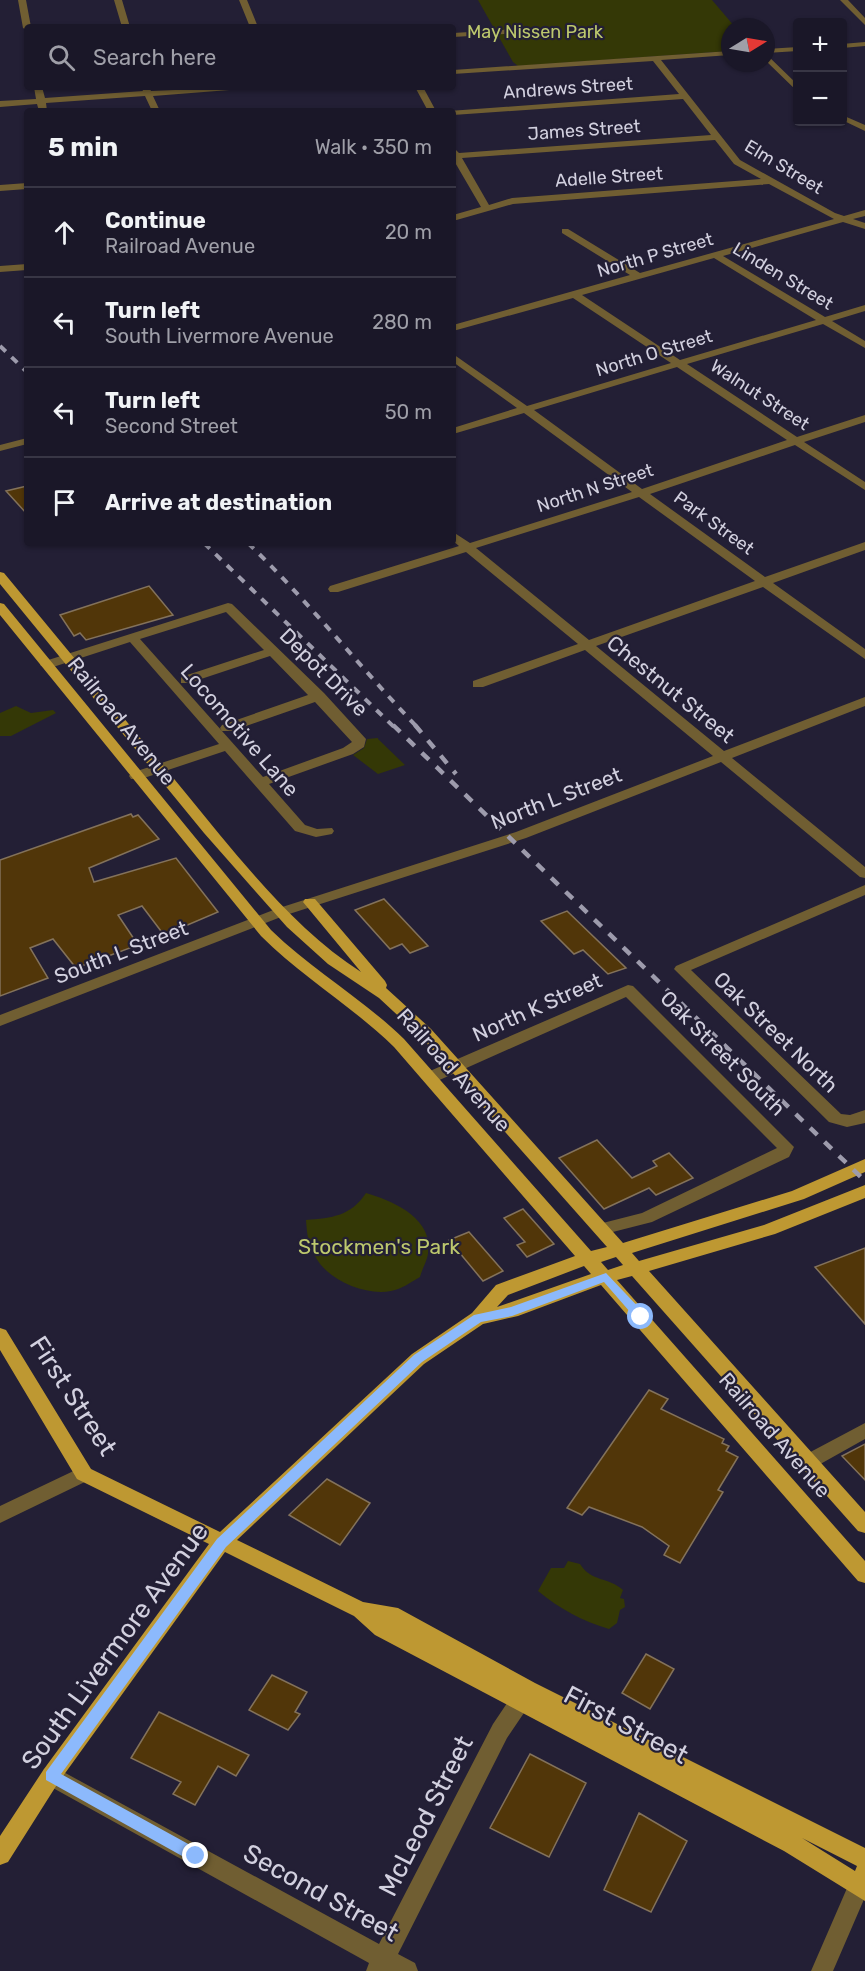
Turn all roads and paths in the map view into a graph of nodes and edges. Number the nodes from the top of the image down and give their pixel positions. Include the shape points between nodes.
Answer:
1 (22, 0) edge
2 (118, 0) edge
3 (243, 0) edge
4 (844, 0) edge
5 (865, 23) edge
6 (26, 24) edge
7 (125, 24) edge
8 (253, 24) edge
9 (519, 27) dead end
10 (456, 35) edge
11 (847, 45) edge
12 (865, 46) edge
13 (793, 49) edge
14 (775, 50) edge
15 (721, 54) edge
16 (656, 58) junction
17 (775, 66) edge
18 (456, 72) edge
19 (793, 85) edge
20 (38, 90) edge
21 (146, 90) edge
22 (421, 90) edge
23 (686, 96) junction
24 (40, 100) junction
25 (0, 104) edge
26 (42, 108) edge
27 (155, 108) edge
28 (430, 108) edge
29 (456, 112) edge
30 (847, 119) edge
31 (865, 128) edge
32 (717, 137) junction
33 (456, 154) edge
34 (456, 157) edge
35 (770, 181) junction
36 (24, 186) edge
37 (0, 188) edge
38 (486, 208) junction
39 (865, 213) edge
40 (456, 217) edge
41 (845, 219) junction
42 (865, 226) edge
43 (565, 231) dead end
44 (715, 255) junction
45 (24, 267) edge
46 (0, 269) edge
47 (638, 276) junction
48 (574, 294) junction
49 (865, 308) edge
50 (824, 320) junction
51 (456, 327) edge
52 (865, 345) edge
53 (456, 359) edge
54 (677, 363) junction
55 (525, 409) junction
56 (865, 418) edge
57 (456, 430) edge
58 (796, 440) junction
59 (24, 442) edge
60 (0, 447) edge
61 (24, 452) edge
62 (0, 457) edge
63 (865, 487) edge
64 (641, 493) junction
65 (456, 538) edge
66 (865, 546) edge
67 (468, 548) junction
68 (0, 576) edge
69 (766, 583) junction
70 (334, 589) dead end
71 (0, 607) edge
72 (132, 637) junction
73 (585, 645) junction
74 (273, 651) junction
75 (865, 656) edge
76 (68, 658) junction
77 (46, 665) junction
78 (184, 680) dead end
79 (478, 684) dead end
80 (319, 696) junction
81 (865, 701) edge
82 (226, 728) dead end
83 (226, 746) junction
84 (721, 757) junction
85 (158, 769) junction
86 (136, 776) junction
87 (260, 783) junction
88 (327, 831) dead end
89 (865, 874) edge
90 (865, 890) edge
91 (310, 902) junction
92 (281, 912) junction
93 (256, 921) junction
94 (628, 990) joint
95 (400, 1007) junction
96 (0, 1021) edge
97 (455, 1066) junction
98 (429, 1078) junction
99 (865, 1116) edge
100 (865, 1165) edge
101 (865, 1191) edge
102 (601, 1229) junction
103 (620, 1250) junction
104 (589, 1258) junction
105 (637, 1269) junction
106 (606, 1277) junction
107 (478, 1318) junction
108 (0, 1335) edge
109 (865, 1430) edge
110 (808, 1462) junction
111 (84, 1474) junction
112 (0, 1515) edge
113 (865, 1526) edge
114 (221, 1543) junction
115 (865, 1575) edge
116 (524, 1695) junction
117 (51, 1776) junction
118 (0, 1855) edge
119 (865, 1859) edge
120 (863, 1883) edge
121 (380, 1965) edge
122 (407, 1971) edge
123 (822, 1971) edge

1 - 6 street
2 - 7 street
3 - 8 street
4 - 5 street
9 - 10 street via 504,32
11 - 12 street
13 - 14 street
15 - 16 street
16 - 18 street
16 - 23 street, Elm Street
17 - 19 street
20 - 24 street
21 - 24 street
21 - 27 street
22 - 28 street
23 - 29 street, Andrews Street
23 - 32 street, Elm Street
24 - 25 street
24 - 26 street
30 - 31 street
32 - 33 street, James Street
32 - 35 street, Elm Street via 737,162
34 - 38 street
35 - 38 street, Adelle Street via 512,201
35 - 41 street, Elm Street
36 - 37 street
38 - 40 street, Adelle Street
39 - 41 street, North P Street
41 - 42 street, Elm Street
41 - 44 street, North P Street
43 - 47 street
44 - 47 street, North P Street
44 - 50 street, Linden Street
45 - 46 street
47 - 48 street, North P Street
48 - 51 street, North P Street
48 - 54 street, Walnut Street
49 - 50 street, North O Street
50 - 52 street, Linden Street
50 - 54 street, North O Street
53 - 55 street, Park Street
54 - 55 street, North O Street
54 - 58 street, Walnut Street
55 - 57 street, North O Street
55 - 64 street, Park Street
56 - 58 street, North N Street
58 - 63 street, Walnut Street
58 - 64 street, North N Street
59 - 60 street
61 - 62 street
64 - 67 street, North N Street
64 - 69 street, Park Street
65 - 67 street, Chestnut Street
66 - 69 street
67 - 70 street, North N Street
67 - 73 street, Chestnut Street
68 - 76 main road, Railroad Avenue
69 - 73 street
69 - 75 street, Park Street
71 - 77 main road, Railroad Avenue
72 - 74 street, Depot Drive via 228,607
72 - 76 street
72 - 83 street, Locomotive Lane
73 - 79 street
73 - 84 street, Chestnut Street
74 - 78 street
74 - 80 street, Depot Drive
76 - 77 street
76 - 85 main road, Railroad Avenue
77 - 86 main road, Railroad Avenue
80 - 82 street
80 - 87 street, Depot Drive via 357,734 359,744 348,752
81 - 84 street, North L Street
83 - 85 street
83 - 87 street, Locomotive Lane
84 - 89 street, Chestnut Street
84 - 91 street, North L Street via 510,839
85 - 86 street
85 - 92 main road, Railroad Avenue
86 - 93 main road, Railroad Avenue
87 - 88 street, Locomotive Lane via 300,828 316,833
90 - 99 street, Oak Street North via 681,969 835,1118 844,1122
91 - 92 street, North L Street
91 - 95 main road
92 - 93 street, North L Street
92 - 95 main road, Railroad Avenue via 319,950
93 - 96 street, South L Street
93 - 98 main road, Railroad Avenue via 295,962 384,1027
94 - 97 street, North K Street
94 - 102 street, Oak Street South via 786,1147 783,1153 646,1218
95 - 97 main road, Railroad Avenue
97 - 98 street, North K Street
97 - 102 main road, Railroad Avenue
98 - 104 main road, Railroad Avenue
100 - 103 main road, South Livermore Avenue via 798,1195
101 - 105 main road, South Livermore Avenue via 769,1230
102 - 103 main road, Railroad Avenue
103 - 104 main road, South Livermore Avenue
103 - 105 main road, Railroad Avenue
104 - 106 main road, Railroad Avenue
104 - 107 main road, South Livermore Avenue via 502,1290
105 - 106 main road, South Livermore Avenue
105 - 110 main road, Railroad Avenue
106 - 107 main road, South Livermore Avenue via 512,1311
106 - 115 main road, Railroad Avenue
107 - 114 main road, South Livermore Avenue via 418,1359
108 - 111 main road, First Street
109 - 110 street
110 - 113 main road, Railroad Avenue
111 - 112 street
111 - 114 main road, First Street
114 - 116 main road, First Street via 361,1610 382,1629
114 - 117 main road, South Livermore Avenue
116 - 119 main road, First Street
116 - 120 main road, First Street
116 - 121 street, McLeod Street via 500,1731
117 - 118 main road, South Livermore Avenue
117 - 121 street, Second Street
120 - 123 street
121 - 122 street, Second Street

